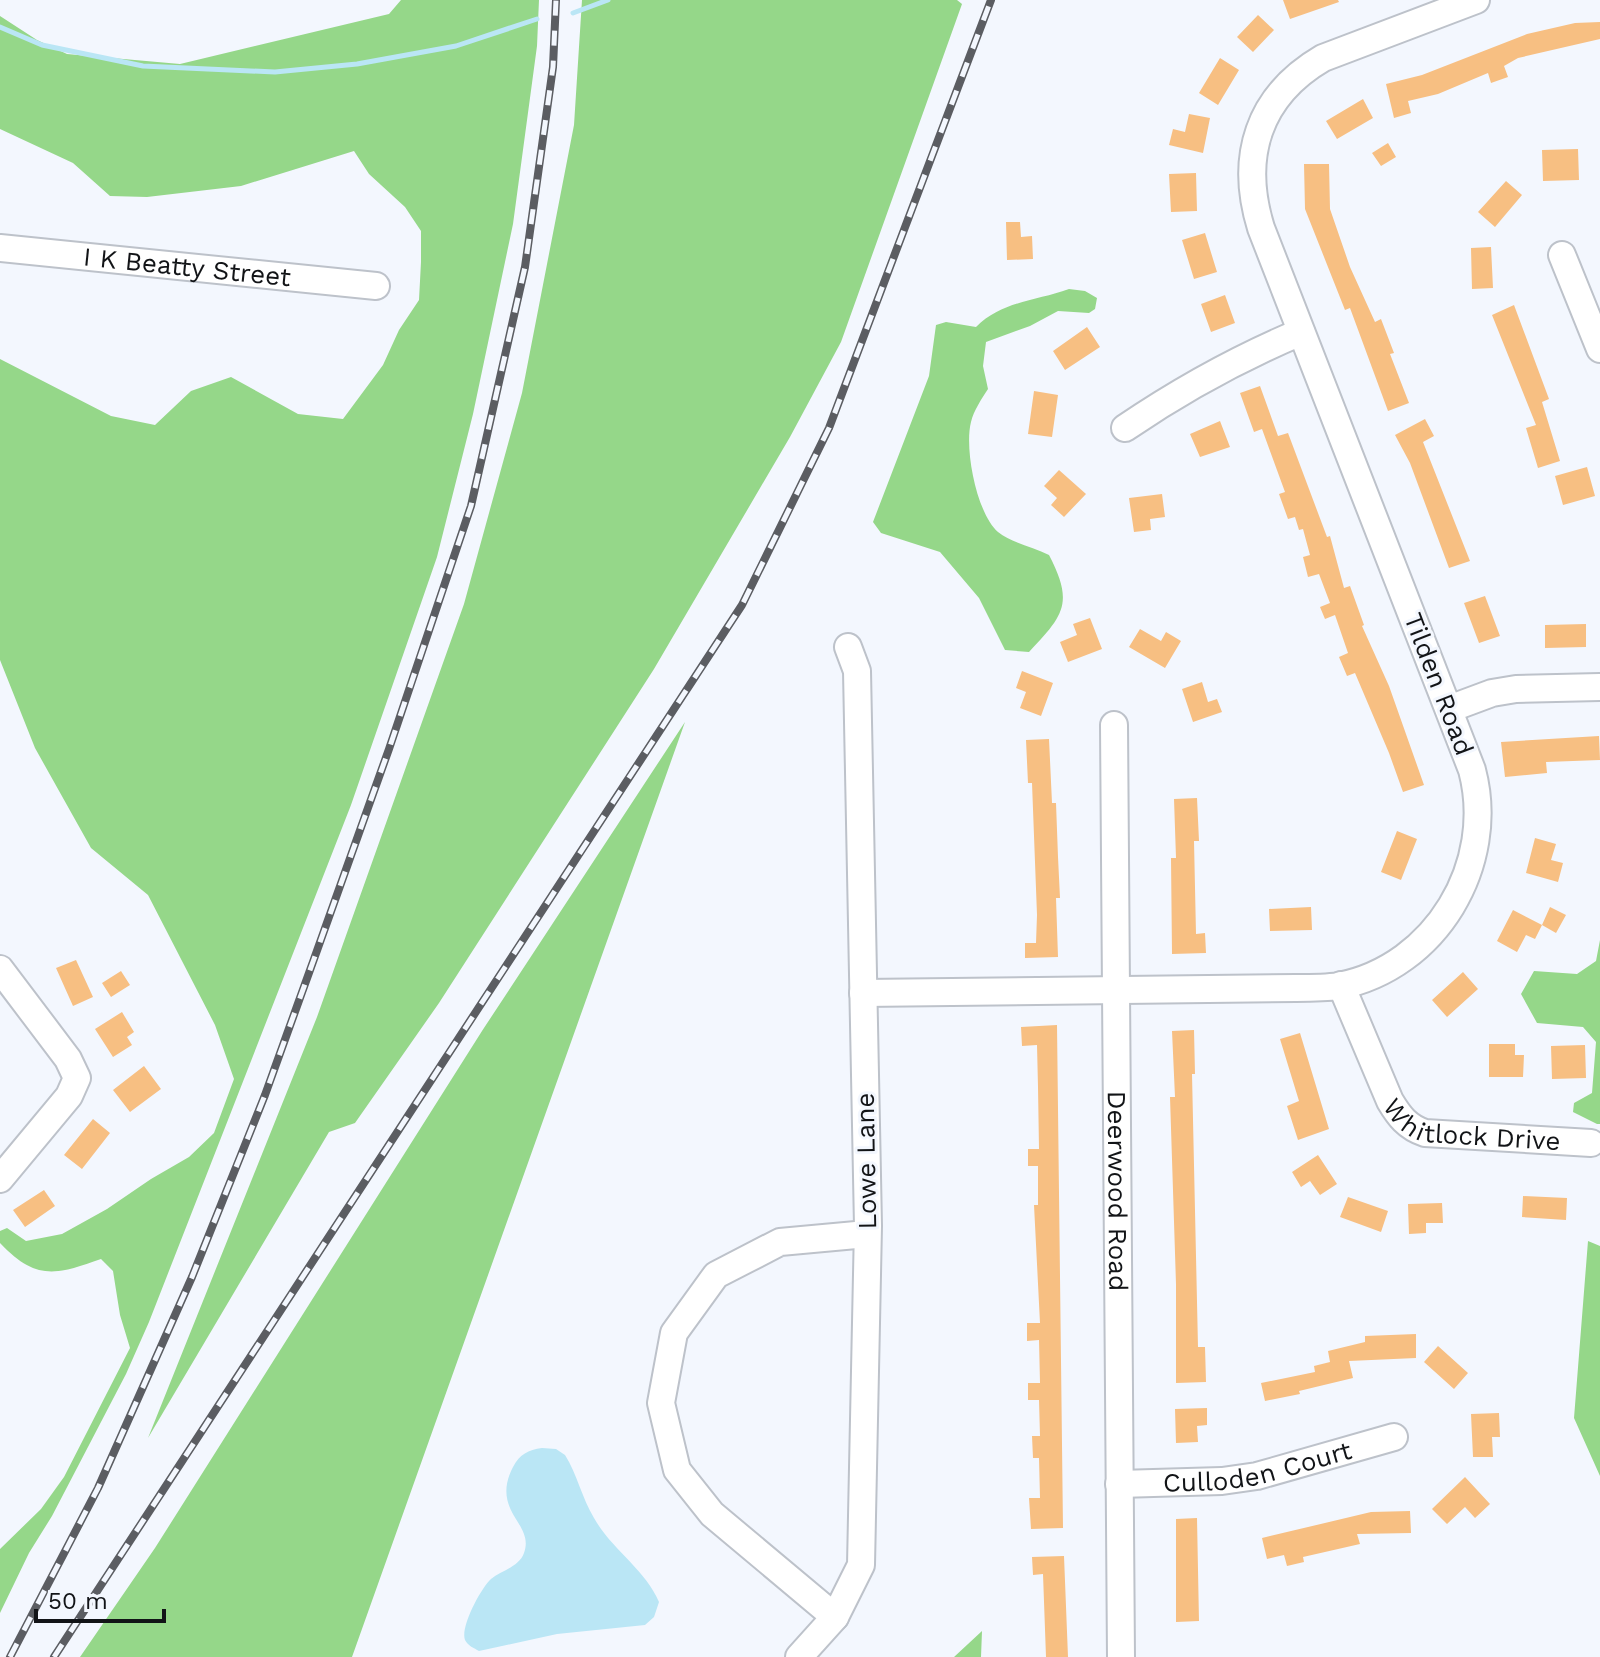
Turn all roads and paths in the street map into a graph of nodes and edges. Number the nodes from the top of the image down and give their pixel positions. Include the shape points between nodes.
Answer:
1 (1476, 0) edge
2 (0, 248) edge
3 (1562, 255) dead end
4 (376, 286) dead end
5 (1301, 332) junction
6 (1600, 349) edge
7 (1125, 428) dead end
8 (848, 647) dead end
9 (1600, 687) edge
10 (1449, 709) junction
11 (1114, 725) dead end
12 (0, 969) edge
13 (1341, 985) junction
14 (1115, 991) junction
15 (863, 993) junction
16 (1591, 1143) dead end
17 (0, 1179) edge
18 (867, 1234) junction
19 (1394, 1437) dead end
20 (1119, 1484) junction
21 (835, 1617) junction
22 (799, 1657) edge
23 (1121, 1657) edge

1 - 5 street, Tilden Road via 1323,58 1292,80 1266,115 1251,184 1261,228
2 - 4 street, I K Beatty Street
3 - 6 street
5 - 7 street via 1241,359
5 - 10 street, Tilden Road
8 - 15 street, Lowe Lane via 857,671
9 - 10 street via 1516,689
10 - 13 street, Tilden Road via 1477,789 1476,844 1469,870 1450,910 1429,937 1394,963
11 - 14 street, Deerwood Road
12 - 17 street via 77,1078 69,1096
13 - 14 street, Tilden Road
13 - 16 street, Whitlock Drive via 1390,1101 1413,1129
14 - 15 street, Tilden Road
14 - 20 street, Deerwood Road
15 - 18 street, Lowe Lane
18 - 21 street, Lowe Lane via 861,1565
18 - 21 street via 780,1242 716,1275 674,1333 661,1403 677,1470 712,1514
19 - 20 street, Culloden Court via 1257,1476
20 - 23 street, Deerwood Road
21 - 22 street, Lowe Lane

